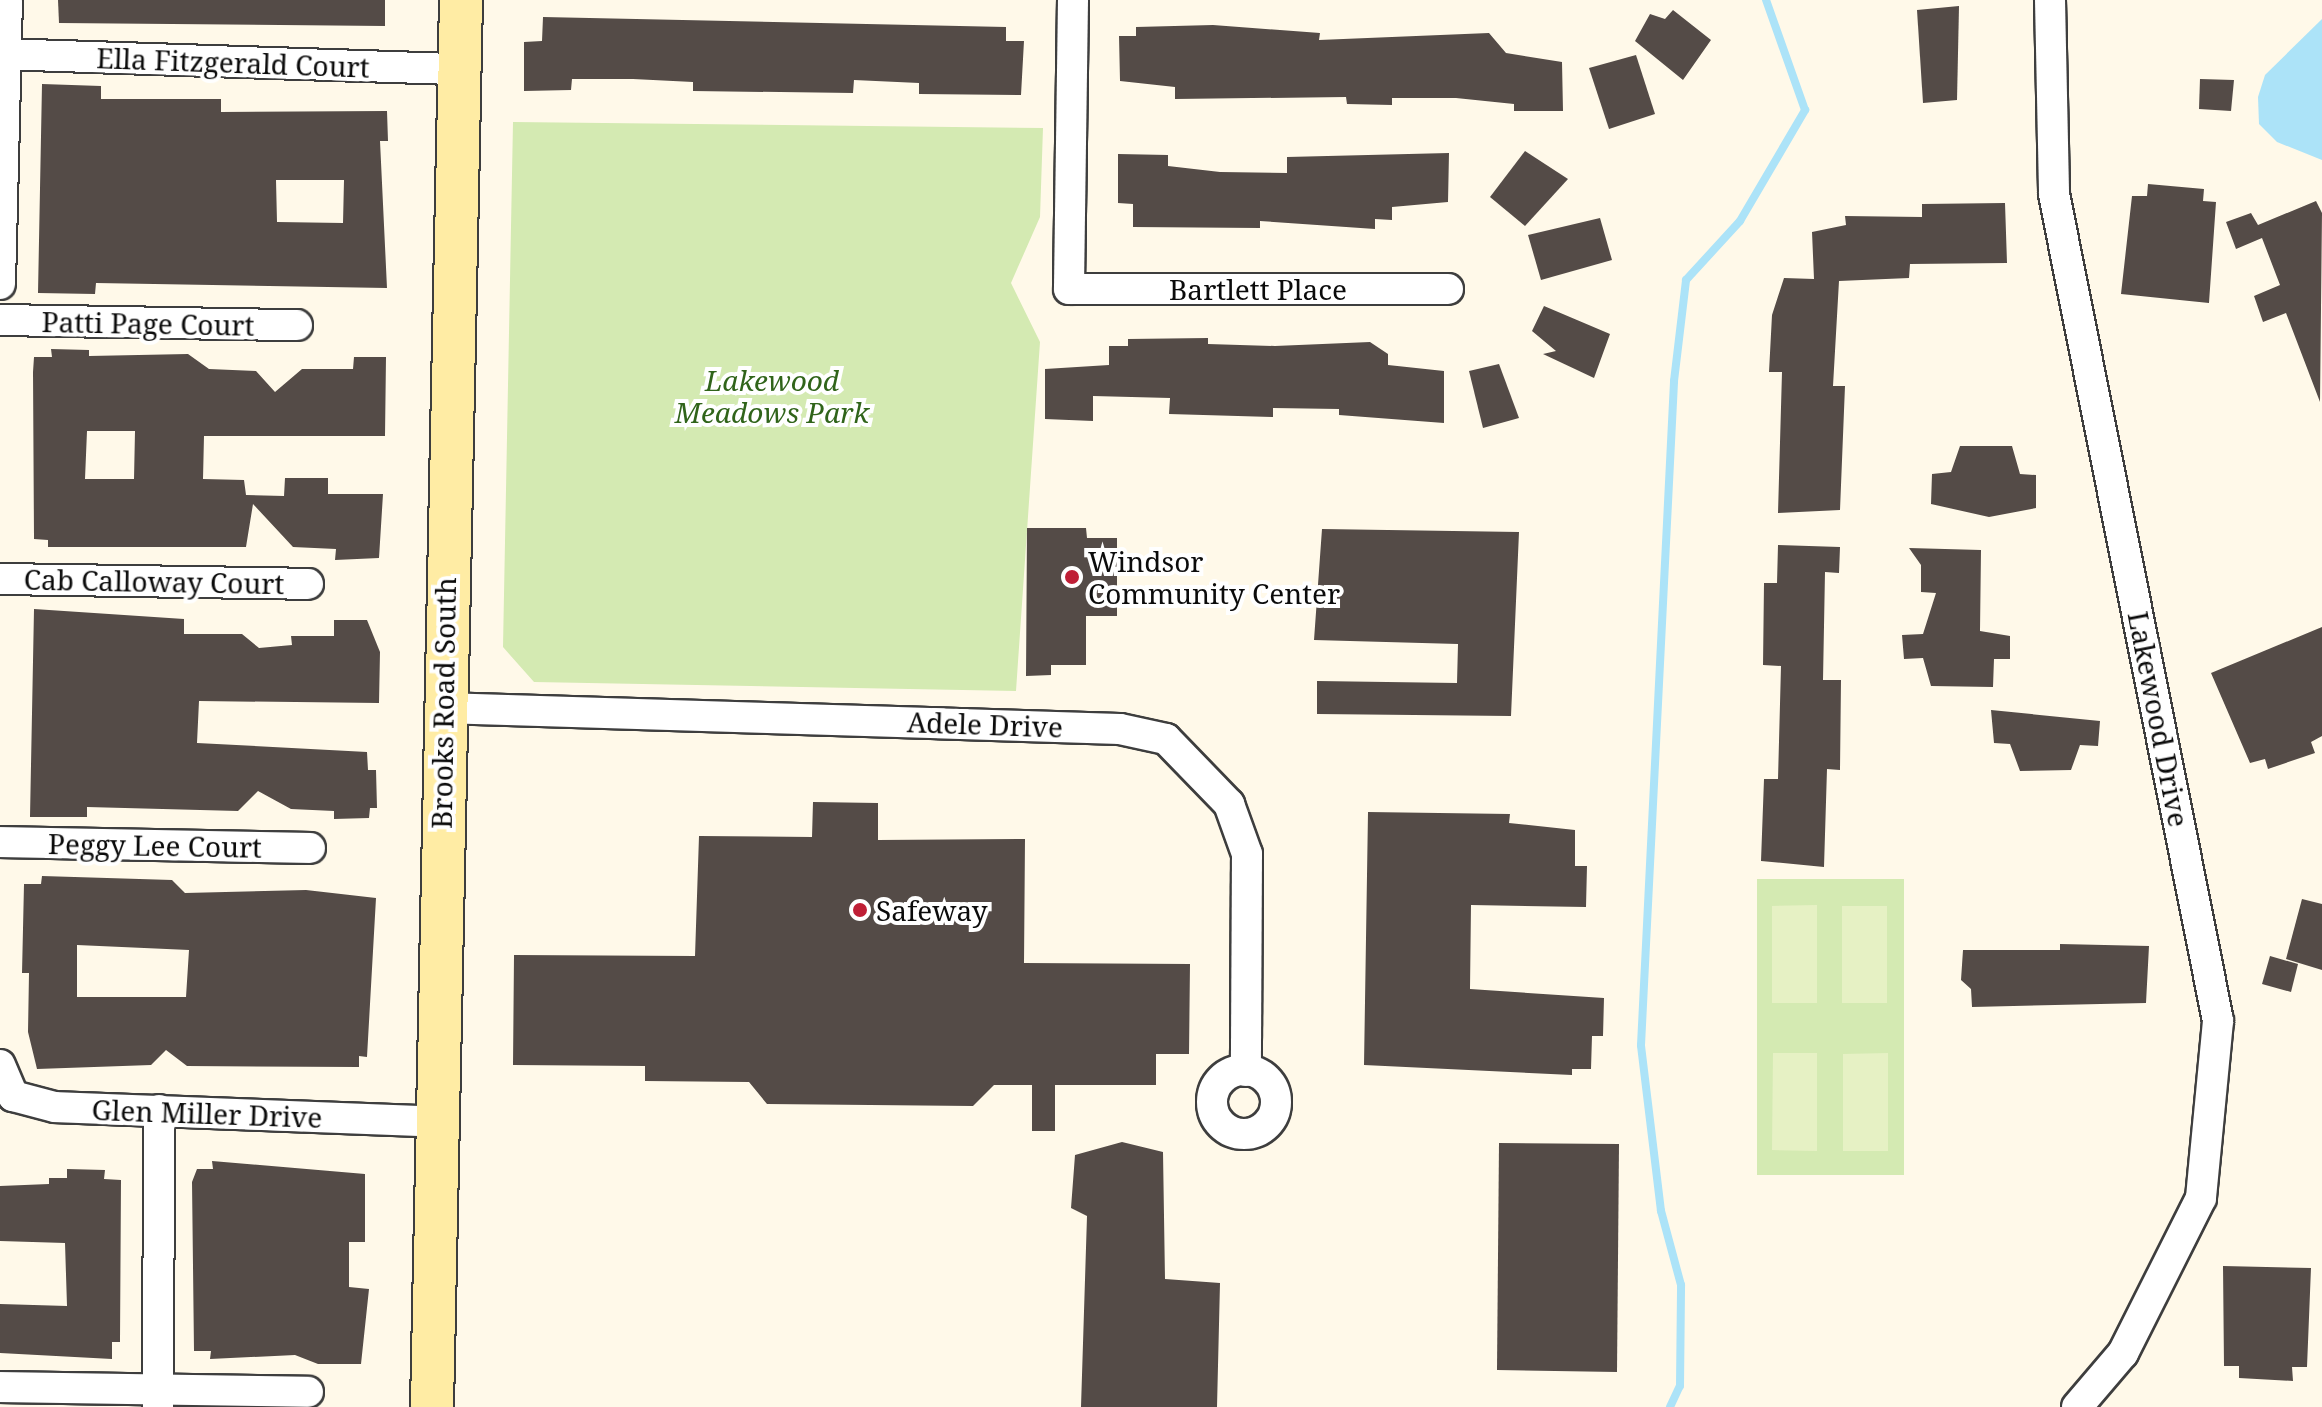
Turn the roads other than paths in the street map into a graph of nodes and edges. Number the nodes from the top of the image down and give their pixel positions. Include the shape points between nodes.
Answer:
1 (7, 0) edge
2 (461, 0) edge
3 (1073, 0) edge
4 (2050, 0) edge
5 (3, 54) edge
6 (461, 69) junction
7 (0, 284) edge
8 (1448, 289) dead end
9 (0, 320) edge
10 (297, 325) dead end
11 (0, 579) edge
12 (308, 584) dead end
13 (442, 708) junction
14 (0, 842) edge
15 (310, 848) dead end
16 (0, 1065) edge
17 (1246, 1071) dead end
18 (159, 1110) junction
19 (437, 1122) junction
20 (0, 1387) edge
21 (308, 1392) dead end
22 (159, 1398) edge
23 (432, 1407) edge
24 (2077, 1407) edge

1 - 5 street
2 - 6 street, Brooks Road South
3 - 8 street, Bartlett Place via 1069,289
4 - 24 street, Lakewood Drive via 2054,194 2218,1021 2201,1198 2123,1353
5 - 6 street, Ella Fitzgerald Court
5 - 7 street
6 - 13 street, Brooks Road South
9 - 10 street, Patti Page Court
11 - 12 street, Cab Calloway Court
13 - 17 street, Adele Drive via 1120,729 1166,739 1229,804 1247,854
13 - 19 street, Brooks Road South
14 - 15 street, Peggy Lee Court
16 - 18 street, Glen Miller Drive via 13,1096 55,1107
18 - 19 street, Glen Miller Drive
18 - 22 street
19 - 23 street, Brooks Road South
20 - 22 street
21 - 22 street

